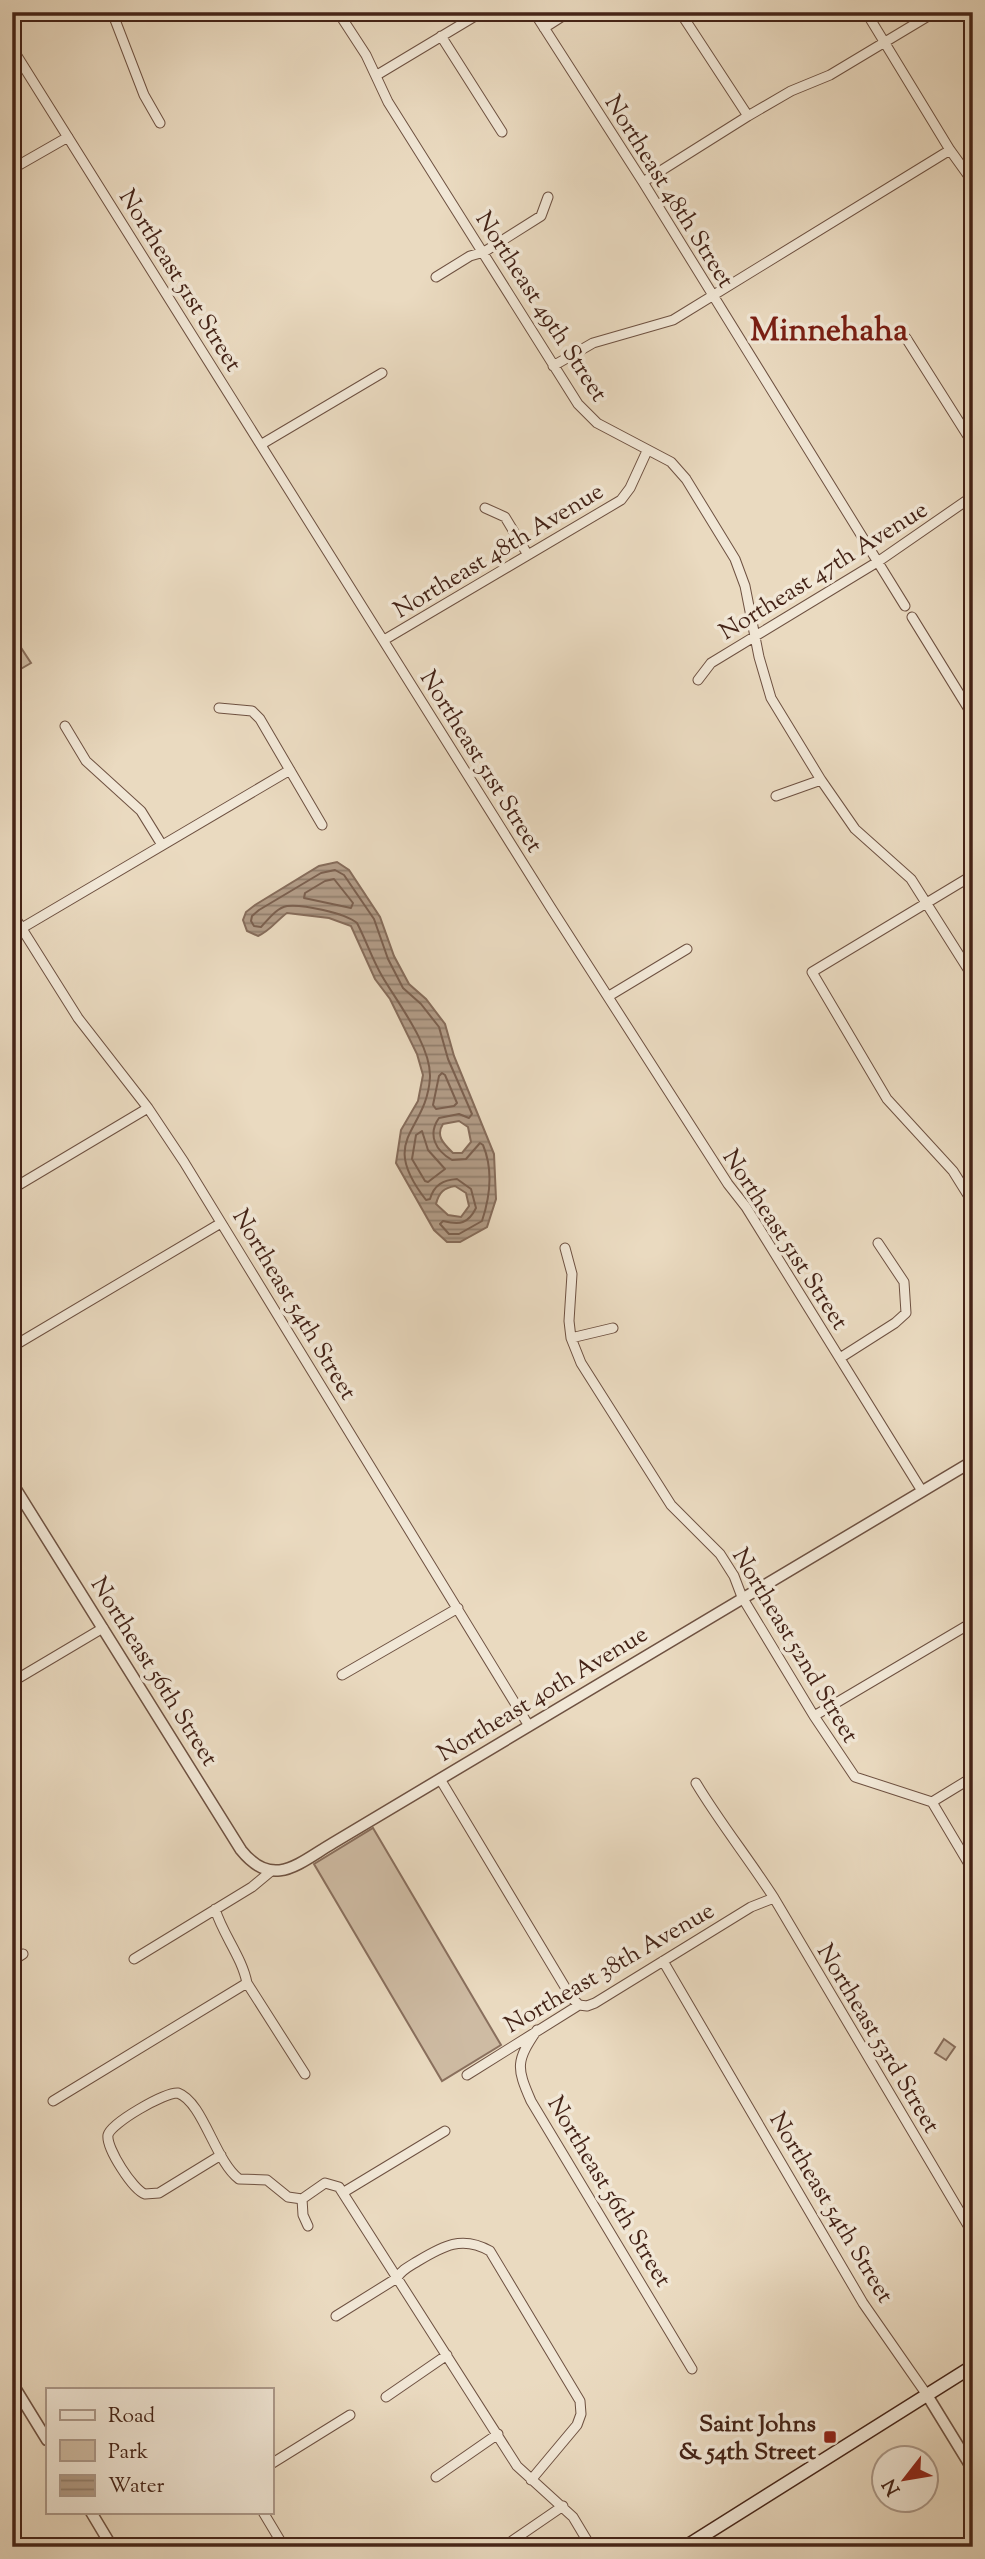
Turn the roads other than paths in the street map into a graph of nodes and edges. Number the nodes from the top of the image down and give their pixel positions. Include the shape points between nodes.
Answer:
1 (112, 12) edge
2 (338, 12) edge
3 (482, 12) edge
4 (534, 12) edge
5 (569, 12) edge
6 (680, 12) edge
7 (866, 12) edge
8 (935, 12) edge
9 (544, 28) junction
10 (442, 36) junction
11 (884, 43) junction
12 (12, 48) edge
13 (377, 75) junction
14 (748, 116) junction
15 (160, 123) dead end
16 (502, 132) dead end
17 (68, 137) junction
18 (950, 150) junction
19 (12, 169) edge
20 (643, 182) junction
21 (973, 183) edge
22 (548, 197) dead end
23 (484, 252) junction
24 (436, 277) dead end
25 (713, 296) junction
26 (906, 338) dead end
27 (553, 366) junction
28 (382, 373) dead end
29 (262, 444) junction
30 (973, 444) edge
31 (647, 451) junction
32 (973, 496) edge
33 (485, 508) dead end
34 (528, 555) junction
35 (879, 561) junction
36 (905, 606) dead end
37 (912, 617) dead end
38 (755, 635) junction
39 (384, 640) junction
40 (698, 680) dead end
41 (219, 708) dead end
42 (973, 716) edge
43 (65, 726) dead end
44 (290, 771) junction
45 (821, 780) junction
46 (776, 796) dead end
47 (321, 825) dead end
48 (162, 845) junction
49 (973, 875) edge
50 (926, 902) junction
51 (12, 913) edge
52 (22, 928) junction
53 (687, 949) dead end
54 (973, 977) edge
55 (610, 996) junction
56 (148, 1108) junction
57 (13, 1186) edge
58 (973, 1203) edge
59 (221, 1223) junction
60 (878, 1243) dead end
61 (565, 1248) dead end
62 (613, 1328) dead end
63 (571, 1338) junction
64 (12, 1347) edge
65 (840, 1358) junction
66 (973, 1461) edge
67 (12, 1483) edge
68 (922, 1491) junction
69 (742, 1597) junction
70 (458, 1608) junction
71 (973, 1622) edge
72 (103, 1628) junction
73 (342, 1675) dead end
74 (12, 1682) edge
75 (814, 1716) junction
76 (528, 1726) junction
77 (973, 1776) edge
78 (440, 1779) junction
79 (696, 1783) dead end
80 (932, 1802) junction
81 (973, 1871) edge
82 (270, 1872) junction
83 (774, 1898) junction
84 (215, 1909) junction
85 (23, 1954) dead end
86 (134, 1959) dead end
87 (12, 1961) edge
88 (663, 1961) junction
89 (247, 1983) junction
90 (579, 2005) junction
91 (537, 2030) junction
92 (305, 2074) dead end
93 (467, 2075) dead end
94 (53, 2101) dead end
95 (445, 2131) dead end
96 (221, 2155) junction
97 (344, 2192) junction
98 (302, 2199) junction
99 (308, 2226) dead end
100 (973, 2234) edge
101 (397, 2278) junction
102 (336, 2316) dead end
103 (447, 2355) junction
104 (973, 2366) edge
105 (692, 2369) dead end
106 (12, 2383) edge
107 (927, 2395) junction
108 (386, 2397) dead end
109 (350, 2415) dead end
110 (498, 2434) junction
111 (46, 2439) edge
112 (273, 2463) edge
113 (973, 2470) edge
114 (436, 2477) dead end
115 (531, 2480) junction
116 (563, 2506) junction
117 (91, 2514) edge
118 (264, 2514) edge
119 (112, 2547) edge
120 (284, 2547) edge
121 (507, 2547) edge
122 (592, 2547) edge
123 (685, 2547) edge

1 - 15 street via 144,95
2 - 13 street, Northeast 49th Street
3 - 10 street
4 - 9 street, Northeast 48th Street
5 - 9 street
6 - 14 street
7 - 11 street
8 - 11 street
9 - 20 street, Northeast 48th Street
10 - 13 street
10 - 16 street
11 - 14 street
11 - 18 street
12 - 17 street, Northeast 51st Street
13 - 23 street, Northeast 49th Street via 388,102
14 - 20 street
17 - 19 street
17 - 29 street, Northeast 51st Street
18 - 21 street
18 - 25 street
20 - 25 street, Northeast 48th Street
22 - 23 street via 541,216
23 - 24 street
23 - 27 street, Northeast 49th Street
25 - 27 street via 673,320 593,343
25 - 35 street, Northeast 48th Street
26 - 30 street
27 - 31 street, Northeast 49th Street via 597,423
28 - 29 street
29 - 39 street, Northeast 51st Street
31 - 34 street, Northeast 48th Avenue via 621,500
31 - 38 street, Northeast 49th Street via 671,462 686,479 735,559
32 - 35 street, Northeast 47th Avenue
33 - 34 street via 505,517
34 - 39 street, Northeast 48th Avenue
35 - 36 street, Northeast 48th Street
35 - 38 street, Northeast 47th Avenue
37 - 42 street
38 - 40 street, Northeast 47th Avenue via 711,663
38 - 45 street, Northeast 49th Street via 771,698
39 - 55 street, Northeast 51st Street
41 - 44 street via 253,711
43 - 48 street via 86,761 141,811
44 - 47 street
44 - 48 street
45 - 46 street
45 - 50 street, Northeast 49th Street via 855,829 911,878
48 - 52 street
49 - 50 street
50 - 54 street, Northeast 49th Street
50 - 58 street via 812,972 887,1099 953,1171
51 - 52 street, Northeast 54th Street
52 - 56 street, Northeast 54th Street via 78,1018
53 - 55 street
55 - 65 street, Northeast 51st Street
56 - 57 street
56 - 59 street, Northeast 54th Street
59 - 64 street
59 - 70 street, Northeast 54th Street
60 - 65 street via 904,1282 906,1313
61 - 63 street, Northeast 52nd Street via 572,1274
62 - 63 street
63 - 69 street, Northeast 52nd Street via 581,1363 671,1505 720,1554
65 - 68 street, Northeast 51st Street
66 - 68 street, Northeast 40th Avenue
67 - 72 street, Northeast 56th Street
68 - 69 street, Northeast 40th Avenue
69 - 75 street, Northeast 52nd Street
69 - 76 street, Northeast 40th Avenue
70 - 73 street
70 - 76 street, Northeast 54th Street
71 - 75 street
72 - 74 street
72 - 82 street, Northeast 56th Street via 241,1850
75 - 80 street, Northeast 52nd Street via 855,1776
76 - 78 street, Northeast 40th Avenue
77 - 80 street
78 - 82 street, Northeast 40th Avenue via 292,1867
78 - 90 street
79 - 83 street, Northeast 53rd Street
80 - 81 street
82 - 84 street, Northeast 40th Avenue
83 - 88 street, Northeast 38th Avenue via 751,1907
83 - 100 street, Northeast 53rd Street
84 - 86 street, Northeast 40th Avenue
84 - 89 street
85 - 87 street
88 - 90 street, Northeast 38th Avenue via 595,2003
88 - 107 street, Northeast 54th Street via 863,2302
89 - 92 street
89 - 94 street
90 - 91 street, Northeast 38th Avenue
91 - 93 street, Northeast 38th Avenue
91 - 105 street, Northeast 56th Street via 523,2051 520,2067 527,2091
95 - 97 street
96 - 96 street via 190,2101 178,2093 167,2094 119,2123 108,2136 133,2186 145,2194 159,2193
96 - 98 street via 239,2179 267,2180 288,2197
97 - 98 street via 325,2183
97 - 101 street
98 - 99 street
101 - 102 street
101 - 103 street
101 - 115 street via 453,2242 481,2246 495,2258 580,2401 577,2425
103 - 108 street
103 - 110 street
104 - 107 main road
106 - 111 street
107 - 113 street, Northeast 54th Street
107 - 123 main road
109 - 112 street
110 - 114 street
110 - 115 street
115 - 116 street
116 - 121 street
116 - 122 street
117 - 119 street
118 - 120 street

